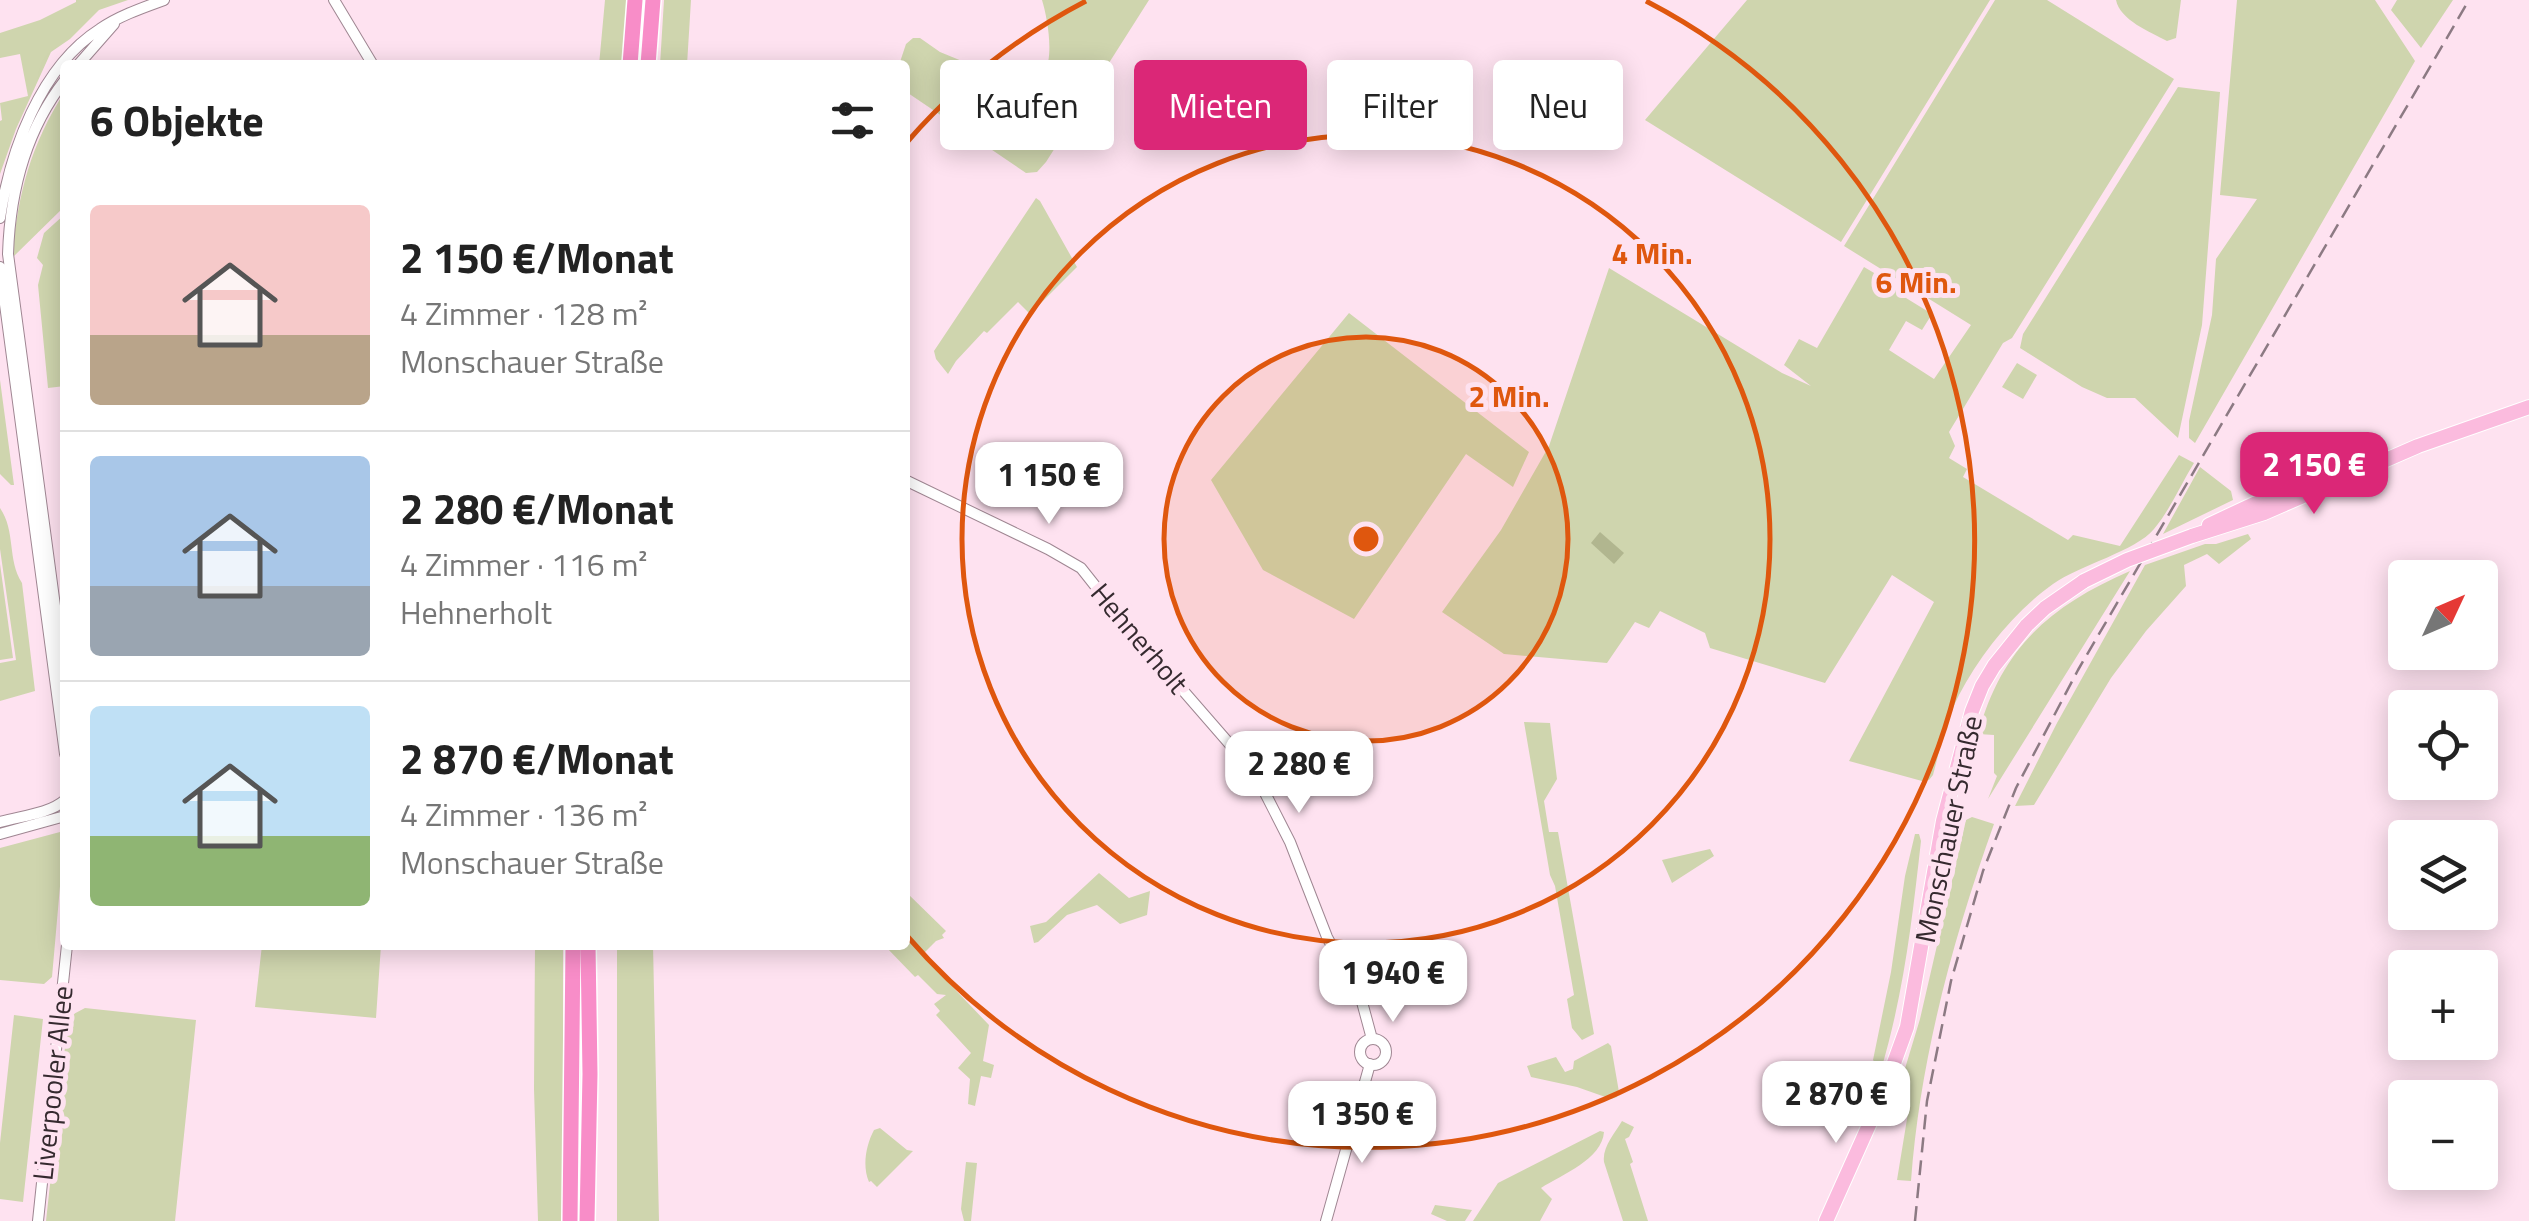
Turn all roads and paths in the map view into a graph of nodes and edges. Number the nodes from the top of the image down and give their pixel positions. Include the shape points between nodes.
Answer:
1 (164, 0) edge
2 (334, 0) edge
3 (635, 0) edge
4 (652, 0) edge
5 (118, 20) junction
6 (67, 60) edge
7 (82, 60) edge
8 (370, 60) edge
9 (630, 60) edge
10 (648, 60) edge
11 (60, 69) edge
12 (60, 88) edge
13 (0, 218) edge
14 (0, 267) edge
15 (2529, 407) edge
16 (910, 482) edge
17 (60, 644) edge
18 (60, 717) edge
19 (60, 804) edge
20 (60, 817) edge
21 (0, 822) edge
22 (0, 834) edge
23 (66, 950) edge
24 (573, 950) edge
25 (588, 950) edge
26 (1372, 1038) junction
27 (1370, 1064) junction
28 (38, 1221) edge
29 (570, 1221) edge
30 (587, 1221) edge
31 (1326, 1221) edge
32 (1826, 1221) edge

1 - 5 street
2 - 8 street
3 - 9 highway
4 - 10 highway
5 - 6 street
5 - 7 street
11 - 13 street via 17,144
12 - 17 street via 28,146 8,254
14 - 18 street
15 - 32 main road, Monschauer Straße, bridge via 2418,446 2278,508 2126,560 2027,625 1994,666 1972,710 1943,822 1907,1027
16 - 26 street, Hehnerholt via 1081,568 1240,756 1290,842
19 - 21 street
20 - 22 street
23 - 28 street, Liverpooler Allee
24 - 29 highway
25 - 30 highway
26 - 27 street, Hehnerholt via 1360,1054
26 - 27 street, Hehnerholt via 1386,1054
27 - 31 street, Hehnerholt

